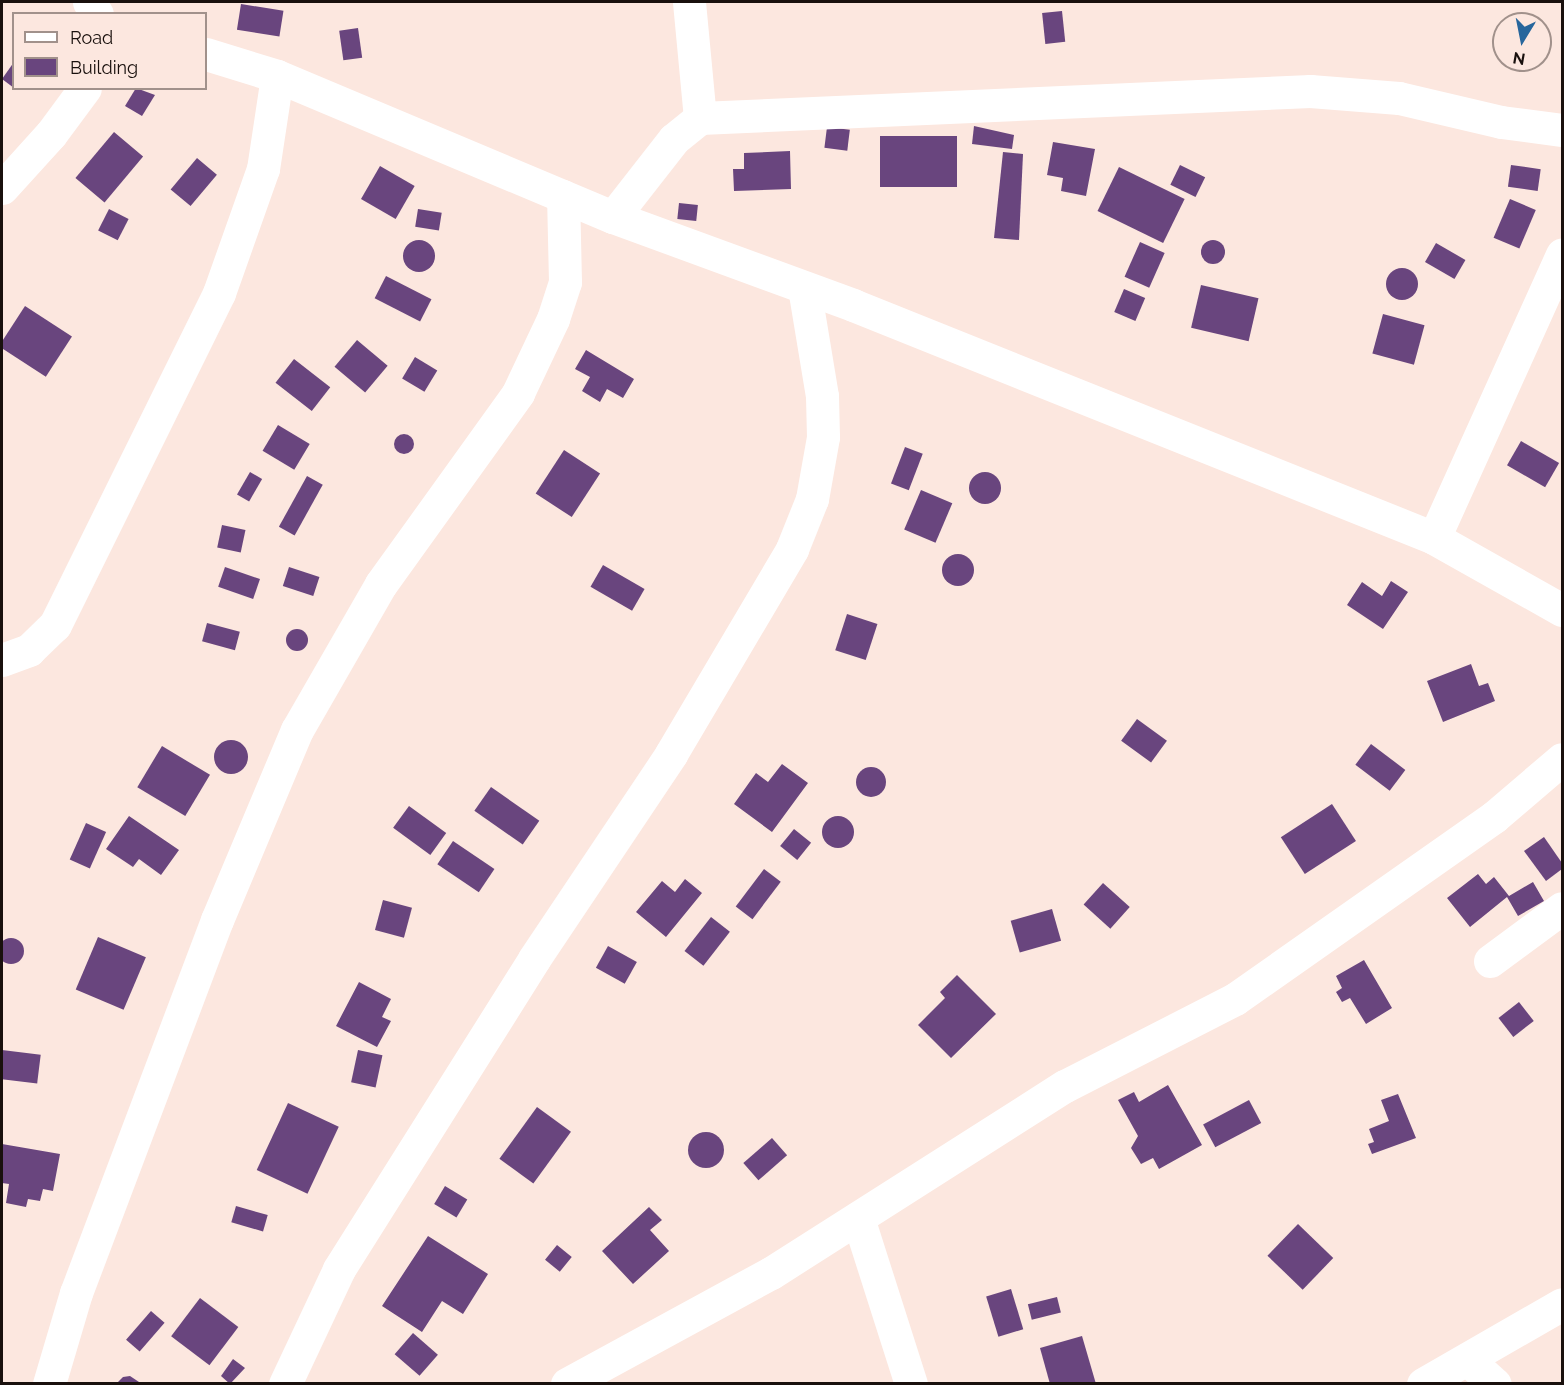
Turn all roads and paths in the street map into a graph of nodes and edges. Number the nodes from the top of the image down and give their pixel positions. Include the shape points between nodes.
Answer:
1 (689, 2) edge
2 (207, 54) edge
3 (277, 76) junction
4 (84, 90) edge
5 (700, 118) junction
6 (1563, 130) edge
7 (2, 188) edge
8 (563, 196) junction
9 (613, 217) junction
10 (1563, 255) edge
11 (804, 286) junction
12 (1434, 538) junction
13 (1563, 610) edge
14 (2, 660) edge
15 (1563, 759) edge
16 (1563, 908) edge
17 (1490, 961) dead end
18 (858, 1218) junction
19 (1563, 1304) edge
20 (1468, 1360) junction
21 (49, 1383) edge
22 (285, 1383) edge
23 (567, 1383) edge
24 (911, 1383) edge
25 (1423, 1383) edge
26 (1495, 1383) edge

1 - 5 street
2 - 3 street
3 - 8 street
3 - 14 street via 263,169 219,293 55,625 29,650
4 - 7 street via 51,134
5 - 6 street via 1311,91 1399,98 1502,122
5 - 9 street via 674,139
8 - 9 street
8 - 21 street via 565,282 553,319 518,393 381,584 297,730 213,931 76,1293
9 - 11 street
10 - 12 street
11 - 12 street
11 - 22 street via 822,396 823,437 812,498 792,549 671,754 534,959 339,1269 290,1365
12 - 13 street
15 - 18 street via 1494,817 1235,999 1065,1086
16 - 17 street
18 - 23 street via 771,1273
18 - 24 street
19 - 20 street
20 - 25 street
20 - 26 street

